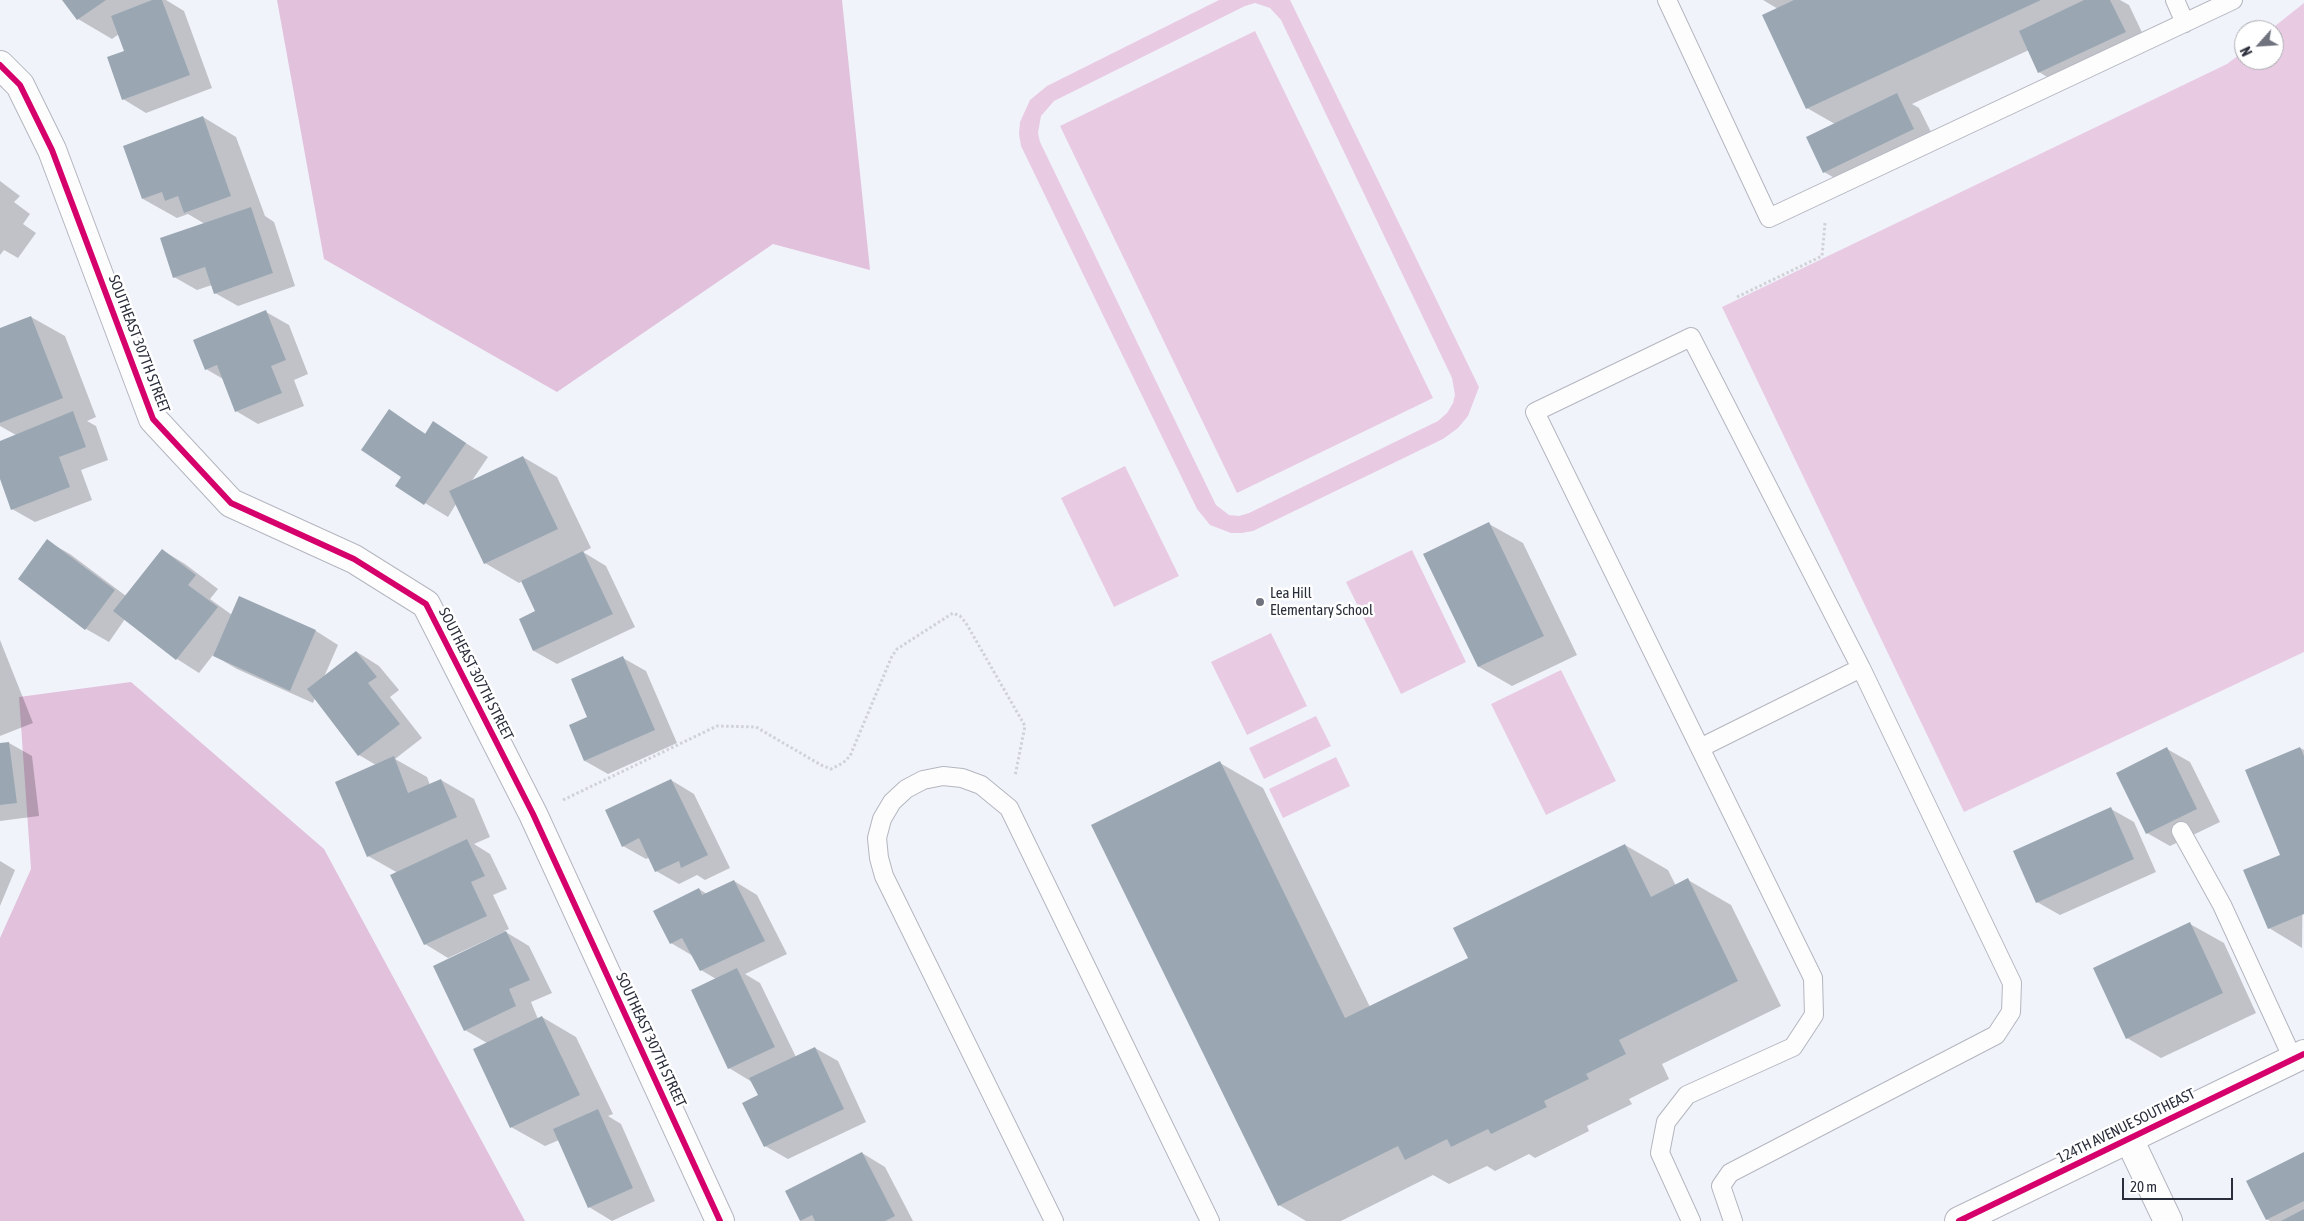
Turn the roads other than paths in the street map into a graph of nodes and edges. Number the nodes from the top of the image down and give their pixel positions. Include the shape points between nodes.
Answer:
1 (1667, 0) edge
2 (2175, 0) edge
3 (2232, 0) edge
4 (2185, 22) junction
5 (0, 65) edge
6 (1861, 668) junction
7 (1700, 748) junction
8 (2181, 831) dead end
9 (2298, 1057) edge
10 (2129, 1139) junction
11 (720, 1221) edge
12 (1054, 1221) edge
13 (1210, 1221) edge
14 (1691, 1221) edge
15 (1734, 1221) edge
16 (1959, 1221) edge
17 (2168, 1221) edge

1 - 4 lane via 1769,218
2 - 4 lane
3 - 4 lane
5 - 11 street, SOUTHEAST 307TH STREET via 20,85 52,150 153,420 231,503 354,559 426,604 533,814
6 - 7 lane
6 - 7 lane via 1691,337 1535,412
6 - 15 lane via 2012,983 2011,1012 1996,1035 1730,1173 1721,1186
7 - 14 lane via 1813,978 1814,1015 1793,1047 1687,1095 1666,1122 1660,1153
8 - 9 lane
9 - 10 street, 124TH AVENUE SOUTHEAST
10 - 16 street, 124TH AVENUE SOUTHEAST
10 - 17 street
12 - 13 lane via 884,876 877,838 882,819 892,802 923,780 943,776 962,778 981,785 1009,808

